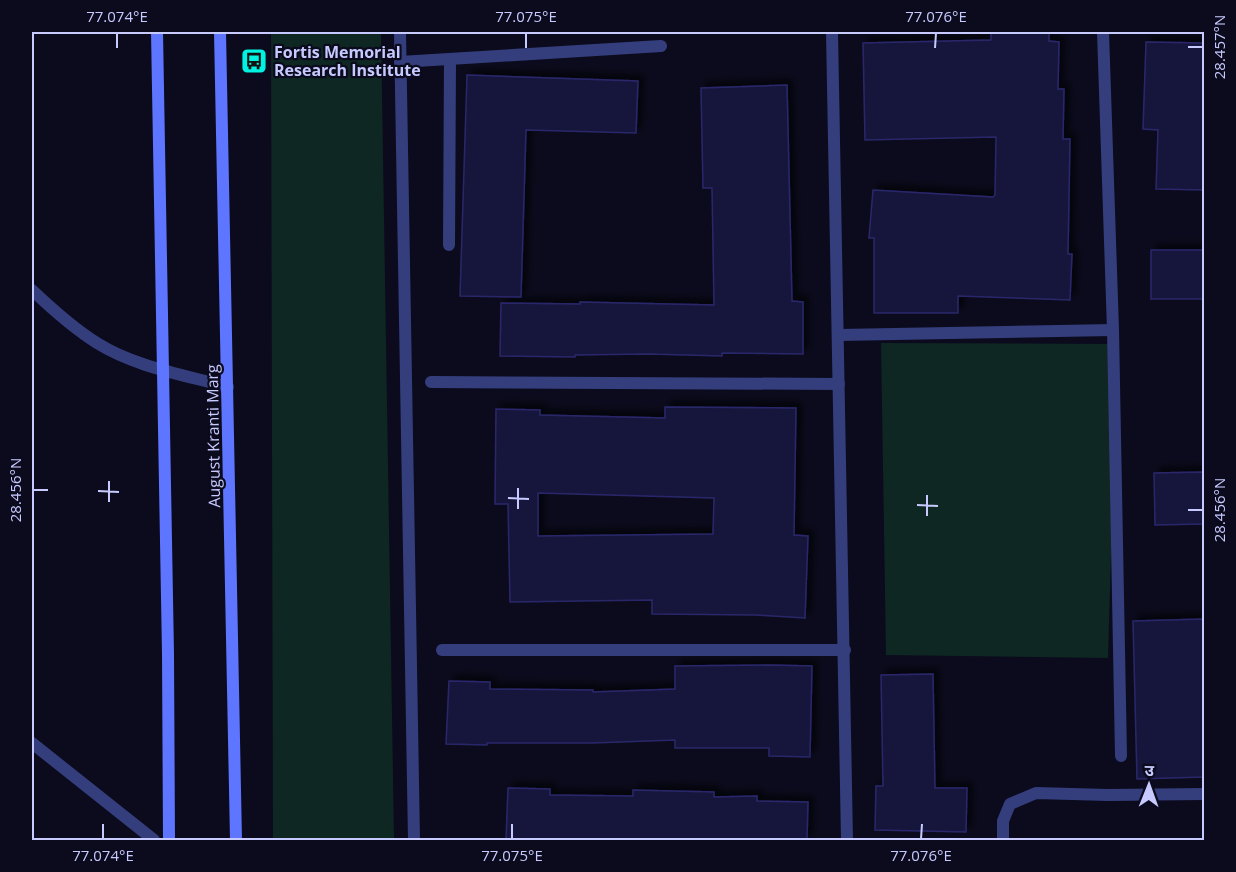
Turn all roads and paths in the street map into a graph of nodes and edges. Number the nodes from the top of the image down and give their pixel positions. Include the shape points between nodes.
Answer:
1 (157, 32) edge
2 (220, 32) edge
3 (400, 32) edge
4 (832, 32) edge
5 (1103, 32) edge
6 (661, 46) dead end
7 (450, 60) junction
8 (400, 62) junction
9 (449, 245) dead end
10 (32, 290) edge
11 (1113, 330) junction
12 (839, 335) junction
13 (163, 369) junction
14 (431, 382) dead end
15 (839, 384) junction
16 (228, 387) junction
17 (442, 650) dead end
18 (845, 650) junction
19 (32, 743) edge
20 (1121, 756) dead end
21 (1204, 794) edge
22 (154, 840) edge
23 (169, 840) edge
24 (237, 840) edge
25 (414, 840) edge
26 (847, 840) edge
27 (1003, 840) edge

1 - 13 main road
2 - 16 main road, August Kranti Marg
3 - 8 street
4 - 12 street
5 - 11 street
6 - 7 street
7 - 8 street
7 - 9 street
8 - 25 street
10 - 13 street via 98,343
11 - 12 street
11 - 20 street
12 - 15 street
13 - 16 street
13 - 23 main road
14 - 15 street
15 - 18 street
16 - 24 main road, August Kranti Marg
17 - 18 street
18 - 26 street
19 - 22 street
21 - 27 street via 1036,793 1011,804 1003,821

